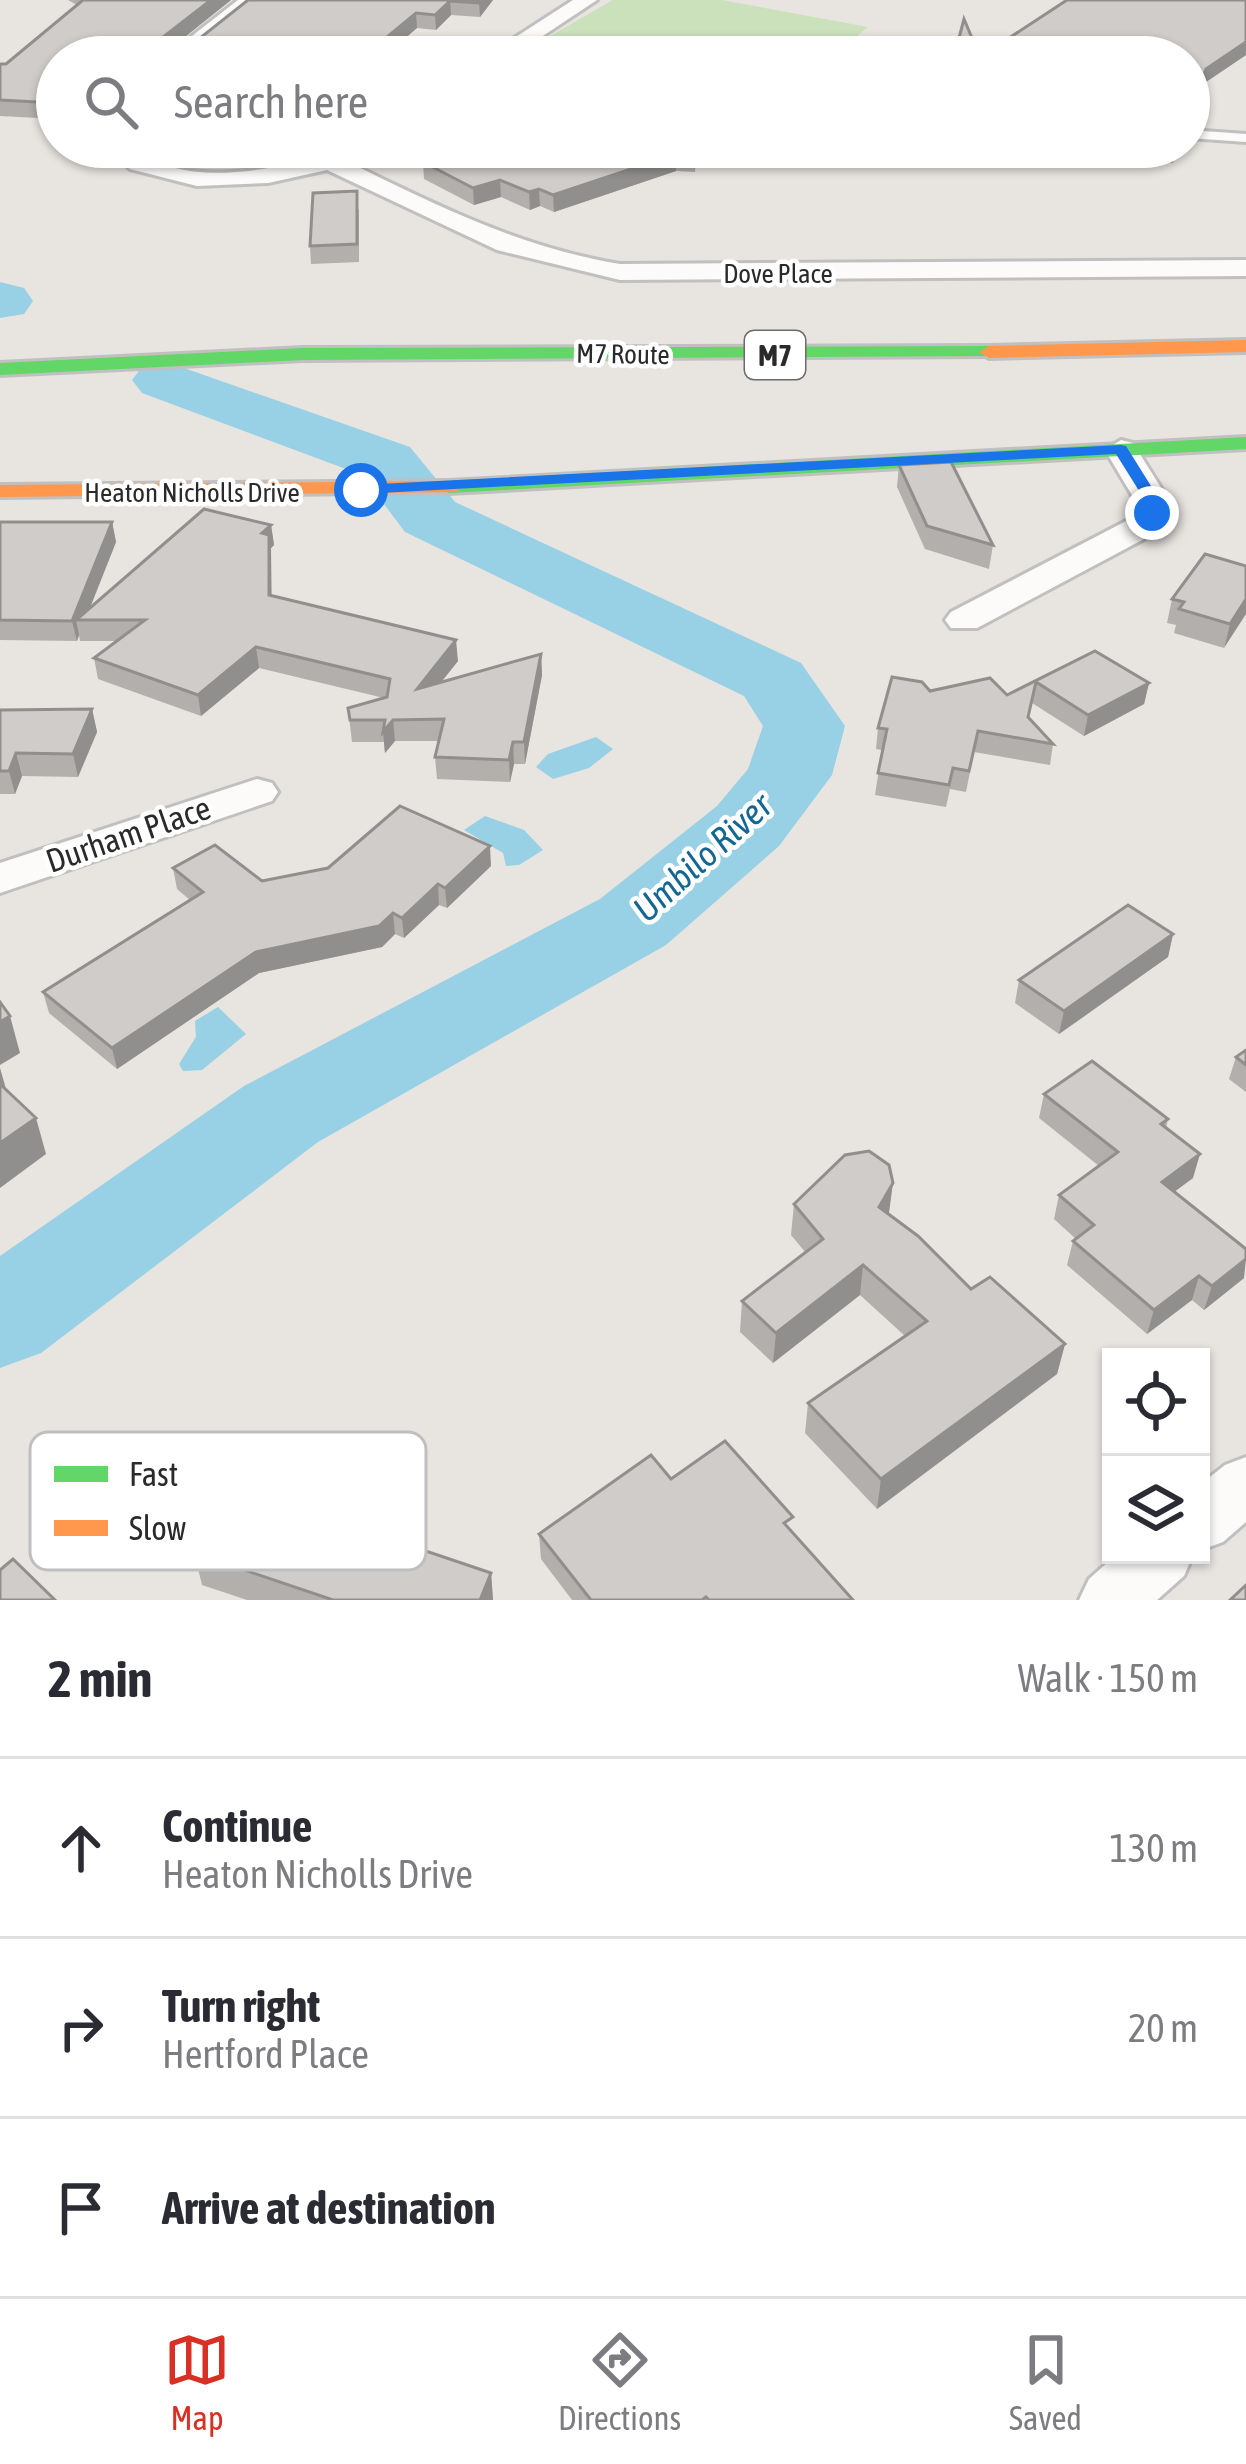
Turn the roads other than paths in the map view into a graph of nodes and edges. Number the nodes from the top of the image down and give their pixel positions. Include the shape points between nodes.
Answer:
1 (251, 0) edge
2 (587, 0) edge
3 (204, 36) edge
4 (530, 36) edge
5 (1210, 135) edge
6 (1246, 138) edge
7 (150, 168) edge
8 (303, 168) edge
9 (342, 168) edge
10 (1246, 268) edge
11 (1246, 346) edge
12 (0, 369) edge
13 (1246, 443) edge
14 (1121, 449) junction
15 (0, 491) edge
16 (964, 620) dead end
17 (256, 792) dead end
18 (0, 878) edge
19 (1246, 1484) edge
20 (1210, 1514) edge
21 (1152, 1564) edge
22 (1111, 1600) edge

1 - 3 street
2 - 4 street
5 - 6 lane
7 - 8 street via 239,179
9 - 10 street, Dove Place via 499,245 586,268
11 - 12 main road, M7 Route / M7 via 868,356 303,353
13 - 14 main road, Heaton Nicholls Drive
14 - 15 main road, Heaton Nicholls Drive via 433,488 186,496
14 - 16 street via 1154,502 1145,525
17 - 18 street, Durham Place
19 - 20 street
21 - 22 street

